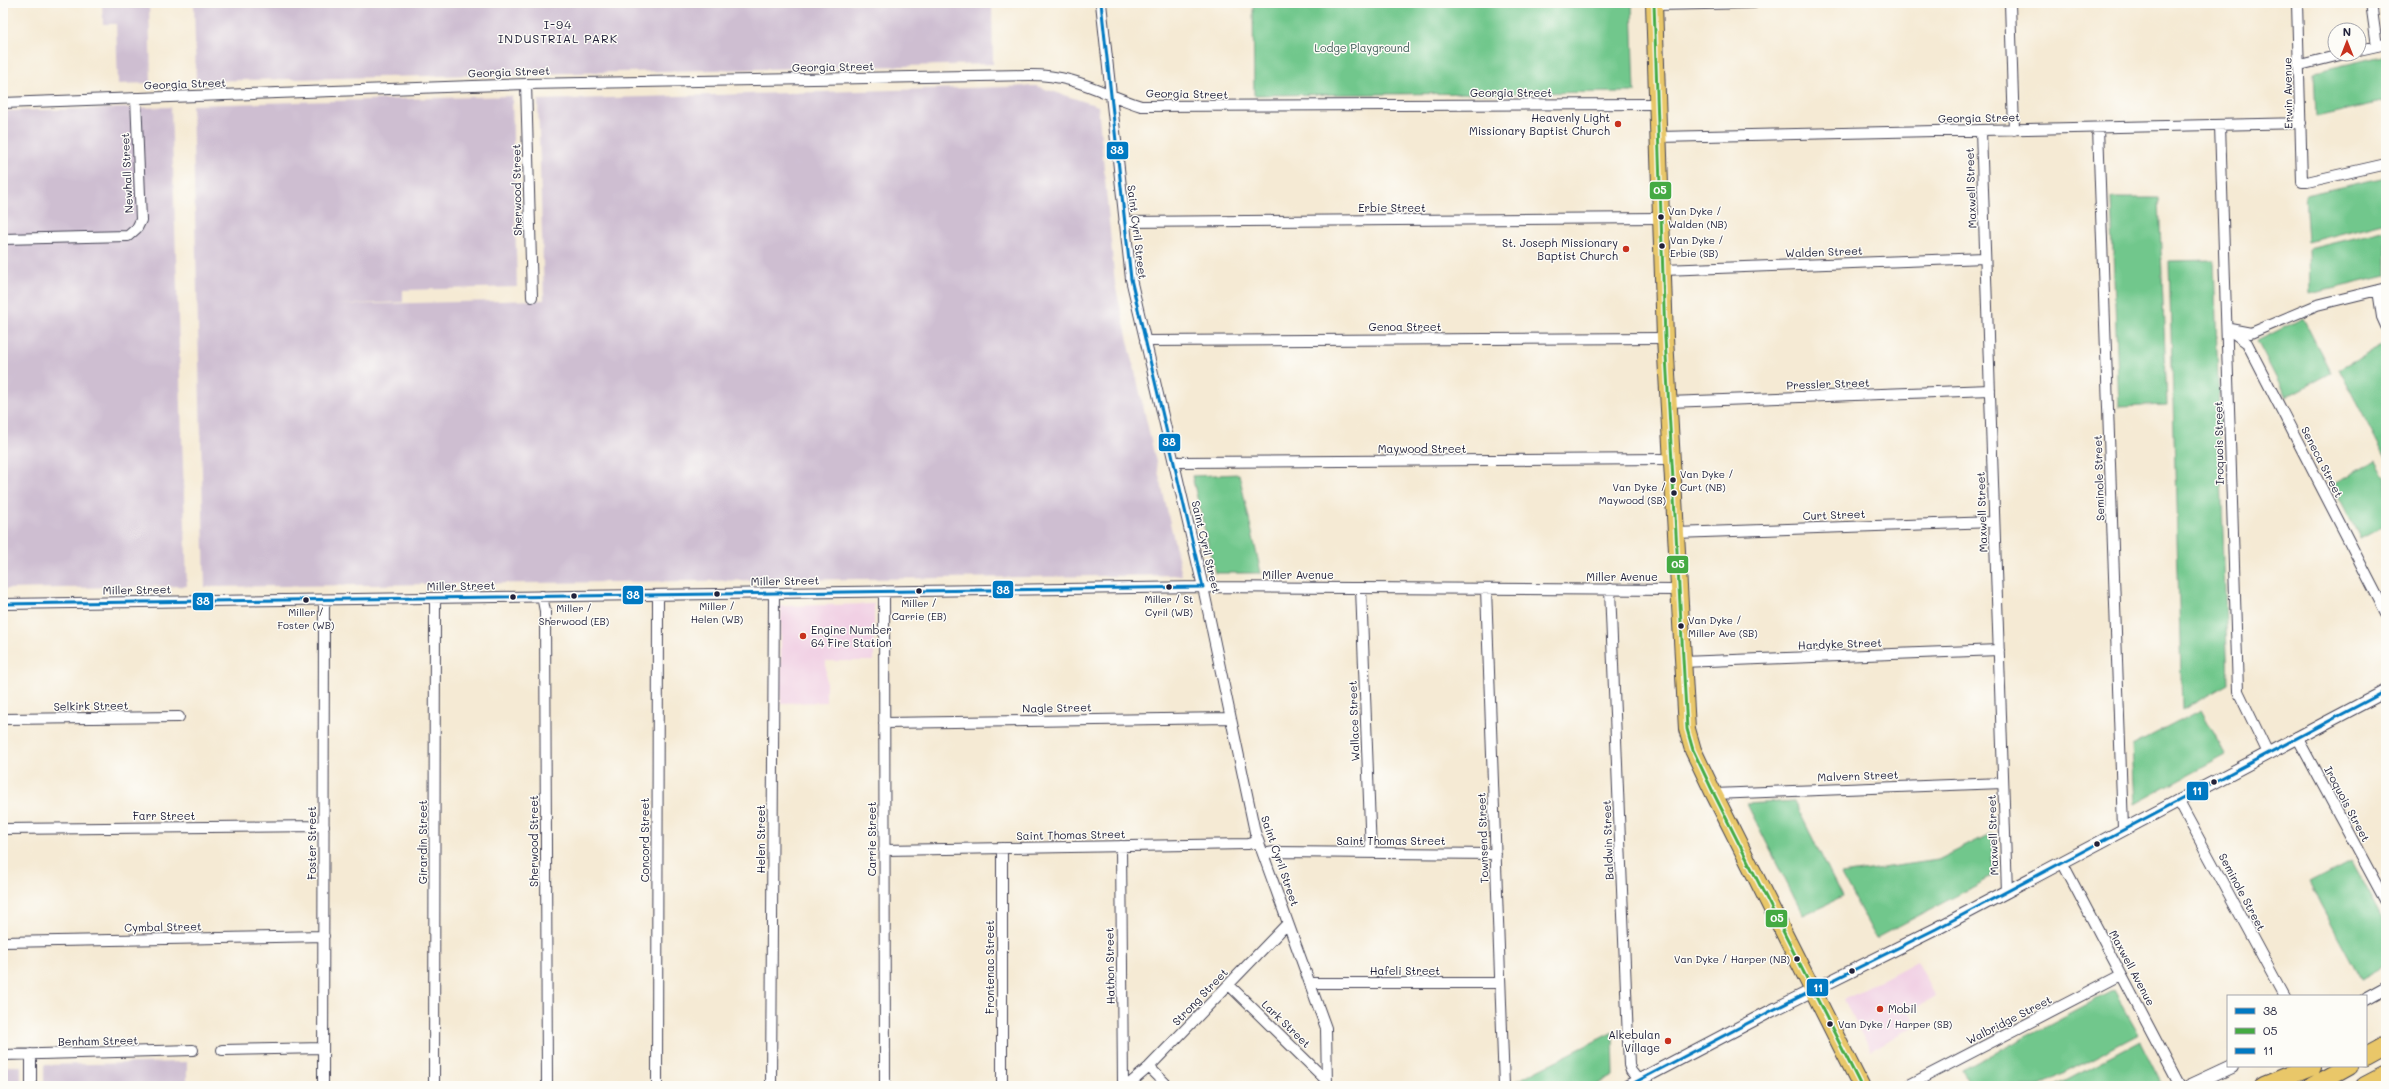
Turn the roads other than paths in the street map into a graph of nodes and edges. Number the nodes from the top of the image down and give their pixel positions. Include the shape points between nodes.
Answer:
1 (1100, 3) edge
2 (1754, 3) edge
3 (2010, 3) edge
4 (2297, 3) edge
5 (2371, 3) edge
6 (1654, 4) edge
7 (2381, 45) edge
8 (2367, 48) edge
9 (2327, 58) edge
10 (2300, 65) junction
11 (526, 84) junction
12 (1110, 96) junction
13 (136, 98) junction
14 (3, 103) edge
15 (1657, 104) junction
16 (2301, 123) junction
17 (2220, 125) junction
18 (2098, 128) junction
19 (1981, 130) junction
20 (2014, 130) junction
21 (1658, 137) junction
22 (2386, 164) edge
23 (1661, 218) junction
24 (1124, 222) junction
25 (3, 239) edge
26 (1985, 258) junction
27 (1663, 270) junction
28 (2382, 289) edge
29 (532, 296) dead end
30 (2386, 326) edge
31 (2228, 329) junction
32 (1665, 338) junction
33 (1145, 341) junction
34 (1990, 390) junction
35 (1668, 402) junction
36 (1671, 459) junction
37 (1174, 462) junction
38 (1994, 522) junction
39 (1675, 533) junction
40 (1203, 587) junction
41 (1361, 588) junction
42 (1486, 589) junction
43 (1610, 589) junction
44 (1678, 590) junction
45 (884, 591) junction
46 (919, 591) joint
47 (774, 593) junction
48 (658, 595) junction
49 (542, 596) junction
50 (435, 598) junction
51 (324, 600) junction
52 (3, 604) edge
53 (2386, 613) edge
54 (1999, 650) junction
55 (1682, 662) junction
56 (2386, 691) edge
57 (179, 717) dead end
58 (1230, 718) junction
59 (3, 719) edge
60 (884, 723) junction
61 (2297, 738) junction
62 (2268, 753) junction
63 (2003, 783) junction
64 (1714, 794) junction
65 (2178, 800) junction
66 (324, 826) junction
67 (2123, 828) junction
68 (3, 829) edge
69 (1258, 841) junction
70 (1121, 846) junction
71 (1002, 848) junction
72 (884, 850) junction
73 (1371, 853) junction
74 (1263, 854) junction
75 (1496, 854) junction
76 (2062, 862) junction
77 (2007, 892) junction
78 (2386, 902) edge
79 (1288, 923) junction
80 (324, 936) junction
81 (3, 942) edge
82 (2121, 975) junction
83 (1310, 983) junction
84 (1500, 983) junction
85 (1229, 985) junction
86 (2386, 988) edge
87 (1812, 991) junction
88 (2283, 995) edge
89 (2367, 998) edge
90 (2386, 1036) edge
91 (2367, 1044) edge
92 (2386, 1046) edge
93 (323, 1048) junction
94 (193, 1050) dead end
95 (222, 1050) dead end
96 (31, 1054) junction
97 (3, 1055) edge
98 (2367, 1056) edge
99 (1149, 1067) junction
100 (2230, 1067) edge
101 (2311, 1067) edge
102 (2347, 1067) edge
103 (2386, 1075) edge
104 (2386, 1081) edge
105 (1327, 1083) edge
106 (1636, 1084) edge
107 (32, 1086) edge
108 (324, 1086) edge
109 (434, 1086) edge
110 (547, 1086) edge
111 (657, 1086) edge
112 (772, 1086) edge
113 (885, 1086) edge
114 (1002, 1086) edge
115 (1123, 1086) edge
116 (1127, 1086) edge
117 (1168, 1086) edge
118 (1504, 1086) edge
119 (1861, 1086) edge
120 (1907, 1086) edge
121 (2180, 1086) edge
122 (2189, 1086) edge
123 (2264, 1086) edge
124 (2313, 1086) edge
125 (2365, 1086) edge
126 (2380, 1086) edge

1 - 12 street, Saint Cyril Street
2 - 6 street
3 - 20 street
4 - 10 street, Erwin Avenue
5 - 7 street
6 - 15 main road
7 - 8 street
9 - 10 street
10 - 16 street, Erwin Avenue
11 - 12 street, Georgia Street via 1045,75 1068,78 1092,86
11 - 13 street, Georgia Street
11 - 29 street, Sherwood Street
12 - 15 street, Georgia Street via 1141,106 1170,107
12 - 24 street, Saint Cyril Street
13 - 14 street, Georgia Street
13 - 25 street, Newhall Street via 142,220 137,228 128,236
15 - 21 main road
16 - 17 street, Georgia Street
16 - 22 street, Erwin Avenue via 2302,182
17 - 18 street, Georgia Street
17 - 31 street, Iroquois Street
18 - 20 street, Georgia Street
18 - 67 street, Seminole Street
19 - 20 street, Georgia Street
19 - 21 street, Georgia Street
19 - 26 street, Maxwell Street
21 - 23 main road
23 - 24 street, Erbie Street
23 - 27 main road
24 - 33 street, Saint Cyril Street via 1131,279
26 - 27 street, Walden Street
26 - 34 street, Maxwell Street
27 - 32 main road
28 - 30 street via 2382,317
28 - 31 street via 2303,309 2251,333
31 - 53 street, Seneca Street via 2247,343
31 - 62 street, Iroquois Street via 2238,691
32 - 33 street, Genoa Street
32 - 35 main road
33 - 37 street, Saint Cyril Street
34 - 35 street, Pressler Street
34 - 38 street, Maxwell Street
35 - 36 main road
36 - 37 street, Maywood Street
36 - 39 main road
37 - 40 street, Saint Cyril Street
38 - 39 street, Curt Street
38 - 54 street, Maxwell Street
39 - 44 main road
40 - 41 street, Miller Avenue
40 - 46 street, Miller Avenue
40 - 58 street, Saint Cyril Street
41 - 42 street, Miller Avenue
41 - 73 street, Wallace Street
42 - 43 street, Miller Avenue
42 - 75 street, Townsend Street
43 - 44 street, Miller Avenue
43 - 106 street, Baldwin Street via 1629,1064
44 - 55 main road
45 - 46 street, Miller Street
45 - 47 street, Miller Street
45 - 60 street, Carrie Street
47 - 48 street, Miller Street
47 - 112 street, Helen Street
48 - 49 street, Miller Street
48 - 111 street, Concord Street
49 - 50 street, Miller Street
49 - 110 street, Sherwood Street via 545,612
50 - 51 street, Miller Street
50 - 109 street, Girardin Street
51 - 52 street, Miller Street
51 - 66 street, Foster Street
54 - 55 street, Hardyke Street
54 - 63 street, Maxwell Street
55 - 64 main road via 1690,740
56 - 61 street
57 - 59 street, Selkirk Street
58 - 60 street, Nagle Street
58 - 69 street, Saint Cyril Street
60 - 72 street, Carrie Street
61 - 62 street
61 - 78 street, Iroquois Street
62 - 65 street
63 - 64 street, Malvern Street
63 - 77 street, Maxwell Street
64 - 87 main road
65 - 67 street
65 - 88 street, Seminole Street
66 - 68 street, Farr Street
66 - 80 street, Foster Street
67 - 76 street
69 - 70 street, Saint Thomas Street via 1248,844
69 - 74 street, Saint Cyril Street
70 - 71 street, Saint Thomas Street
70 - 115 street, Hathon Street
71 - 72 street, Saint Thomas Street
71 - 114 street, Frontenac Street
72 - 113 street, Carrie Street
73 - 74 street, Saint Thomas Street
73 - 75 street, Saint Thomas Street
74 - 79 street, Saint Cyril Street
75 - 84 street, Townsend Street
76 - 77 street
76 - 82 street, Maxwell Avenue
77 - 87 street
79 - 83 street, Saint Cyril Street
79 - 85 street, Strong Street
80 - 81 street, Cymbal Street
80 - 93 street, Foster Street
82 - 120 street, Walbridge Street
82 - 121 street, Maxwell Avenue
83 - 84 street, Hafeli Street
83 - 105 street, Saint Cyril Street via 1326,1028
84 - 118 street, Townsend Street
85 - 99 street, Strong Street
85 - 105 street, Lark Street
86 - 89 street
87 - 106 street
87 - 119 main road
90 - 91 highway
92 - 98 highway
93 - 95 street
93 - 108 street, Foster Street
94 - 96 street, Benham Street
96 - 97 street, Benham Street
96 - 107 street
99 - 116 street, Strong Street
99 - 117 street
100 - 122 street
101 - 123 highway
102 - 124 highway
103 - 125 highway
104 - 126 highway

